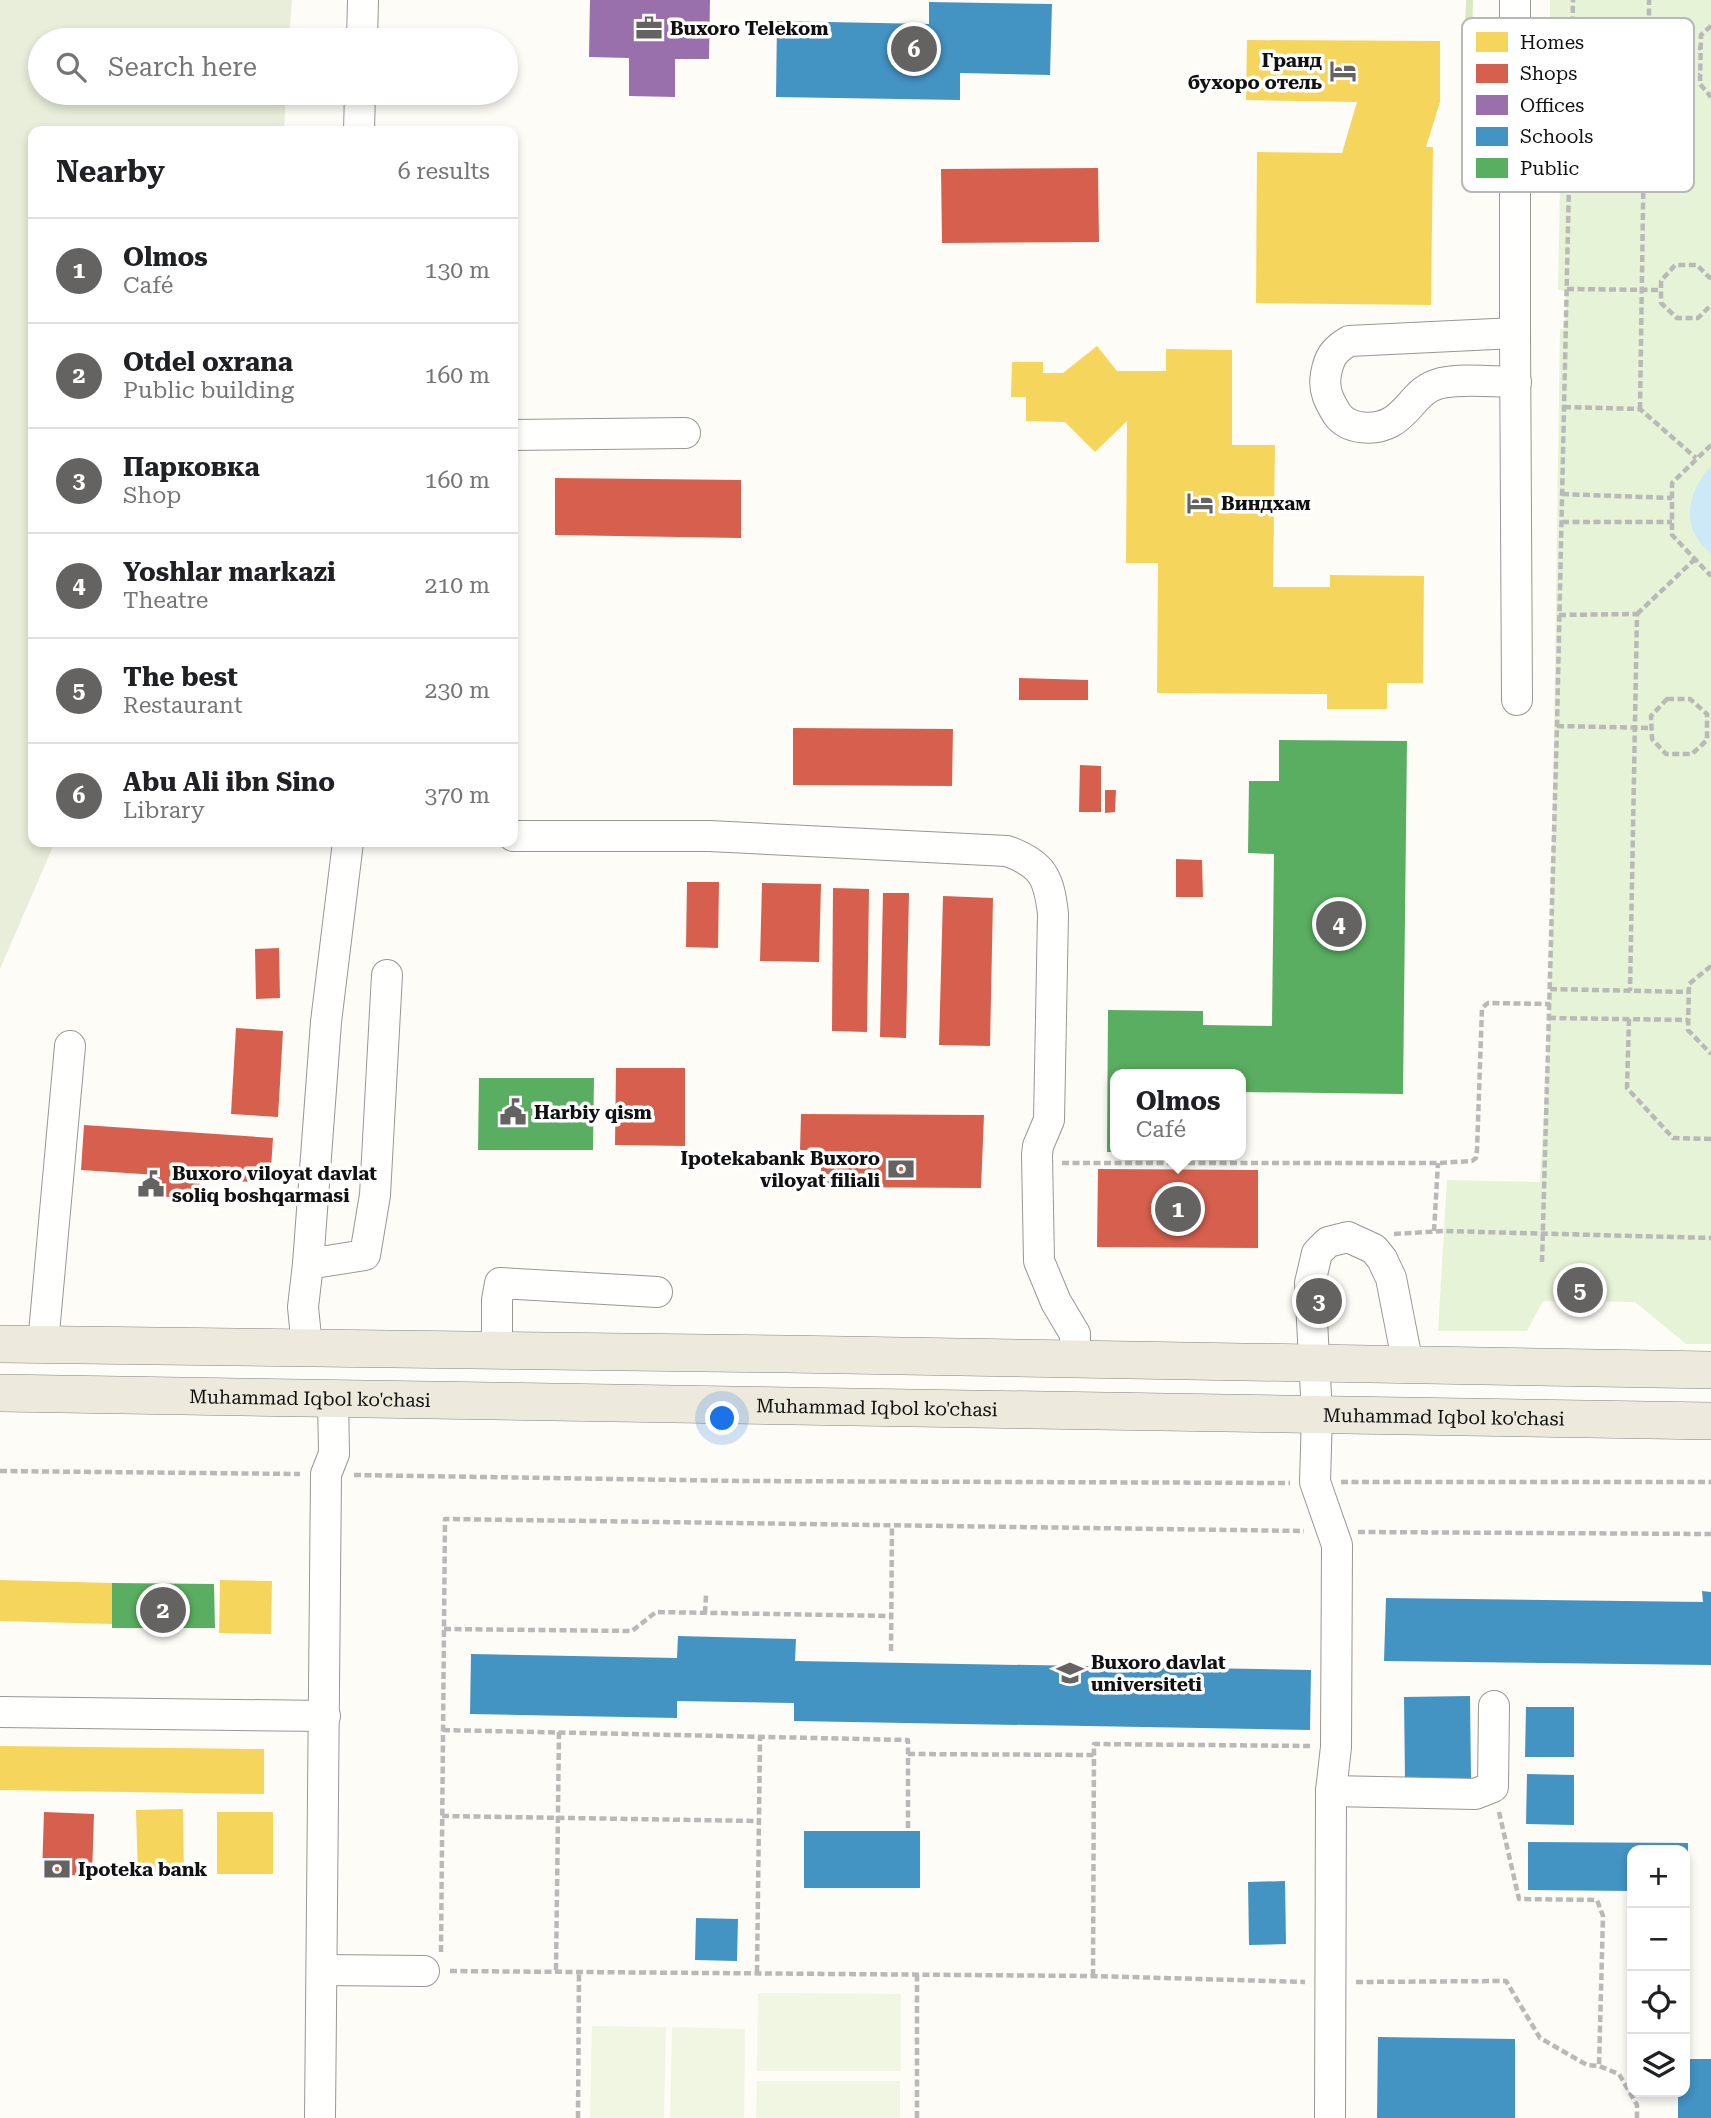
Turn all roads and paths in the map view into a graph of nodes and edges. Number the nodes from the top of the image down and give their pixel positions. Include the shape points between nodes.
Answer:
1 (363, 0) edge
2 (1515, 0) edge
3 (1573, 0) edge
4 (1649, 0) edge
5 (1515, 18) edge
6 (1573, 18) edge
7 (1649, 18) edge
8 (1711, 26) edge
9 (362, 28) edge
10 (1694, 48) edge
11 (1701, 48) junction
12 (1694, 75) edge
13 (1700, 75) junction
14 (1711, 97) edge
15 (360, 105) edge
16 (359, 126) edge
17 (1515, 192) edge
18 (1569, 192) edge
19 (1644, 192) edge
20 (1711, 279) edge
21 (1567, 289) junction
22 (1643, 290) junction
23 (1661, 290) junction
24 (1711, 305) edge
25 (1515, 333) junction
26 (1516, 382) junction
27 (1564, 407) junction
28 (1640, 410) junction
29 (685, 433) dead end
30 (518, 435) edge
31 (1711, 445) edge
32 (1696, 458) junction
33 (1562, 494) junction
34 (1672, 498) junction
35 (1562, 522) junction
36 (1672, 522) junction
37 (1694, 560) junction
38 (1711, 576) edge
39 (1637, 614) junction
40 (1559, 615) junction
41 (1517, 700) dead end
42 (1557, 726) junction
43 (1636, 728) junction
44 (1652, 728) junction
45 (1709, 730) edge
46 (518, 836) edge
47 (347, 847) edge
48 (1711, 966) edge
49 (387, 975) dead end
50 (1550, 989) junction
51 (1630, 991) junction
52 (1689, 992) junction
53 (1550, 1004) junction
54 (1549, 1018) junction
55 (1629, 1019) junction
56 (1688, 1020) junction
57 (70, 1046) dead end
58 (1711, 1054) edge
59 (1711, 1139) edge
60 (1037, 1163) junction
61 (1438, 1163) junction
62 (1434, 1231) junction
63 (1543, 1234) junction
64 (1348, 1237) junction
65 (1711, 1238) edge
66 (1542, 1262) dead end
67 (308, 1264) junction
68 (657, 1292) dead end
69 (0, 1344) edge
70 (43, 1344) junction
71 (307, 1347) junction
72 (497, 1350) junction
73 (1075, 1359) junction
74 (1315, 1364) junction
75 (1408, 1365) junction
76 (1711, 1370) edge
77 (0, 1393) edge
78 (333, 1396) junction
79 (1317, 1414) junction
80 (1711, 1420) edge
81 (0, 1471) edge
82 (327, 1474) junction
83 (1315, 1482) junction
84 (1711, 1482) edge
85 (892, 1525) junction
86 (1332, 1532) junction
87 (1711, 1534) edge
88 (706, 1595) dead end
89 (705, 1613) junction
90 (891, 1616) junction
91 (444, 1629) junction
92 (891, 1651) dead end
93 (1494, 1706) dead end
94 (0, 1712) edge
95 (325, 1716) junction
96 (443, 1730) junction
97 (559, 1732) junction
98 (760, 1737) junction
99 (1336, 1746) junction
100 (908, 1754) junction
101 (1094, 1755) junction
102 (1493, 1787) junction
103 (1331, 1791) junction
104 (442, 1816) junction
105 (558, 1818) junction
106 (758, 1821) junction
107 (908, 1831) dead end
108 (322, 1970) junction
109 (556, 1970) junction
110 (432, 1971) junction
111 (579, 1971) junction
112 (757, 1972) junction
113 (917, 1974) junction
114 (1093, 1976) junction
115 (1332, 1982) junction
116 (1599, 2066) junction
117 (320, 2118) edge
118 (578, 2118) edge
119 (917, 2118) edge
120 (1330, 2118) edge
121 (1637, 2118) edge

1 - 9 street
2 - 5 street
3 - 6 path
4 - 7 path
8 - 11 path via 1701,35
10 - 11 path
11 - 13 path
12 - 13 path
13 - 14 path via 1700,84
15 - 16 street
17 - 25 street
18 - 21 path
19 - 22 path
20 - 23 path via 1697,265 1675,265 1661,281
21 - 22 path
21 - 27 path
22 - 23 path
22 - 28 path
23 - 24 path via 1661,303 1677,318 1698,318
25 - 26 street
25 - 26 street via 1349,341 1335,349 1324,383 1329,402 1342,420 1356,427 1371,427 1390,423 1424,390 1441,383
26 - 41 street
27 - 28 path
27 - 33 path
28 - 32 path
29 - 30 street
31 - 32 path
32 - 34 path via 1672,483
33 - 34 path
33 - 35 path
34 - 36 path
35 - 36 path
35 - 40 path
36 - 37 path via 1672,535
37 - 38 path
37 - 39 path
39 - 40 path
39 - 43 path
40 - 42 path
42 - 43 path
42 - 50 path
43 - 44 path
43 - 51 path
44 - 45 path via 1652,739 1667,754 1692,754 1707,740
44 - 45 path via 1651,716 1667,699 1690,699 1707,713
46 - 60 street via 709,836 1007,851 1028,858 1048,884 1053,914 1049,1120 1038,1146
47 - 67 street via 326,1022
48 - 52 path via 1689,984
49 - 67 street via 375,1195 365,1255
50 - 51 path
50 - 53 path
51 - 52 path
52 - 56 path
53 - 54 path
53 - 61 path via 1488,1003 1482,1008 1476,1158
54 - 55 path
54 - 63 path
55 - 56 path
55 - 59 path via 1627,1088 1672,1138
56 - 58 path via 1688,1030
57 - 70 street
60 - 61 path
60 - 73 street via 1039,1261 1075,1334
61 - 62 path
62 - 63 path
62 - 64 path
63 - 65 path
63 - 66 path
64 - 74 street via 1328,1242 1318,1253 1310,1283
64 - 75 street via 1374,1249 1391,1278
67 - 71 street via 303,1307
68 - 72 street via 499,1283
69 - 70 main road
70 - 71 main road
71 - 72 main road
72 - 73 main road
73 - 74 main road
74 - 75 main road
74 - 79 street
75 - 76 main road
77 - 78 main road, Muhammad Iqbol ko'chasi
78 - 79 main road, Muhammad Iqbol ko'chasi
78 - 82 street via 334,1454
79 - 80 main road, Muhammad Iqbol ko'chasi
79 - 83 street
81 - 82 path
82 - 83 path via 744,1481
82 - 95 street
83 - 84 path
83 - 86 street
85 - 86 path
85 - 90 path
85 - 91 path via 445,1519
86 - 87 path
86 - 99 street via 1337,1545
88 - 89 path
89 - 90 path
89 - 91 path via 656,1612 632,1631
90 - 92 path
91 - 96 path
93 - 102 street
94 - 95 street
95 - 108 street
96 - 97 path
96 - 104 path
97 - 98 path
97 - 105 path
98 - 100 path via 908,1740
98 - 106 path
99 - 101 path via 1094,1744
99 - 103 street
100 - 101 path
100 - 107 path
101 - 114 path
102 - 103 street via 1475,1794
102 - 116 path via 1519,1899 1598,1900 1603,1916
103 - 115 street
104 - 105 path
104 - 110 path
105 - 106 path
105 - 109 path
106 - 112 path
108 - 110 street
108 - 117 street
109 - 110 path
109 - 111 path
111 - 112 path
111 - 118 path
112 - 113 path
113 - 114 path
113 - 119 path
114 - 115 path
115 - 116 path via 1506,1981 1540,2038 1587,2065
115 - 120 street
116 - 121 path via 1619,2074 1637,2105

